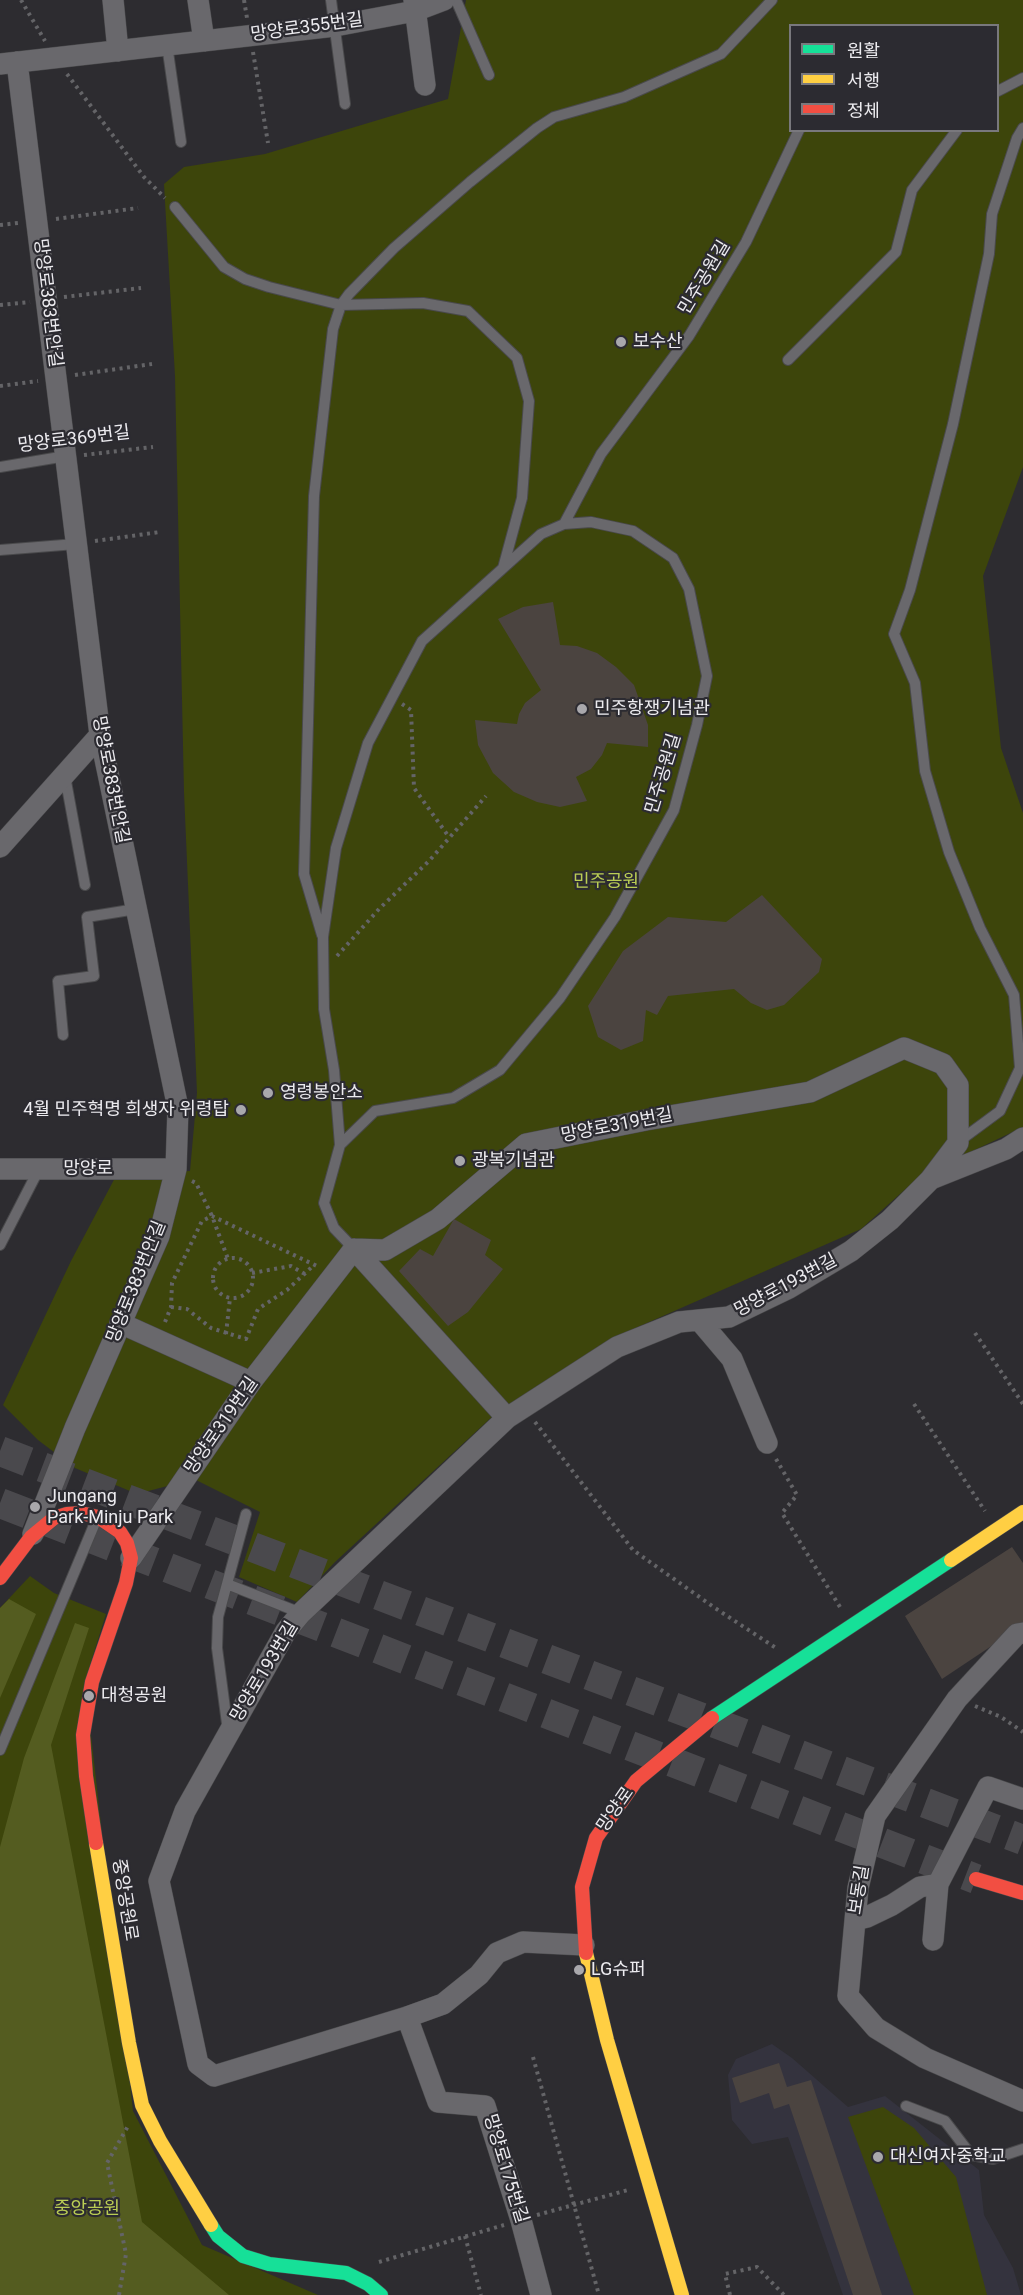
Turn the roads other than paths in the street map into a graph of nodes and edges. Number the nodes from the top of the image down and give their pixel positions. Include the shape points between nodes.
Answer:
1 (113, 0) edge
2 (198, 0) edge
3 (331, 0) edge
4 (444, 0) edge
5 (456, 0) edge
6 (772, 0) edge
7 (415, 5) edge
8 (335, 26) junction
9 (204, 41) junction
10 (167, 45) junction
11 (118, 51) junction
12 (9, 63) edge
13 (489, 75) dead end
14 (1023, 78) edge
15 (425, 85) dead end
16 (999, 90) edge
17 (345, 104) dead end
18 (1023, 128) edge
19 (798, 132) edge
20 (956, 132) edge
21 (181, 142) dead end
22 (175, 207) road end
23 (341, 305) junction
24 (788, 360) dead end
25 (66, 456) junction
26 (0, 467) edge
27 (564, 524) junction
28 (76, 544) junction
29 (0, 550) edge
30 (503, 568) junction
31 (100, 735) junction
32 (65, 774) junction
33 (0, 847) edge
34 (85, 885) dead end
35 (136, 909) junction
36 (323, 937) junction
37 (63, 1035) dead end
38 (1023, 1138) edge
39 (958, 1143) junction
40 (340, 1145) junction
41 (0, 1169) edge
42 (39, 1169) junction
43 (176, 1169) junction
44 (930, 1180) junction
45 (0, 1245) edge
46 (354, 1249) junction
47 (699, 1320) junction
48 (120, 1323) junction
49 (251, 1382) junction
50 (516, 1413) junction
51 (767, 1443) road end
52 (1023, 1512) edge
53 (246, 1514) dead end
54 (98, 1517) junction
55 (31, 1537) junction
56 (131, 1558) junction
57 (0, 1578) edge
58 (227, 1584) junction
59 (301, 1613) junction
60 (1023, 1633) edge
61 (228, 1734) junction
62 (0, 1750) edge
63 (1023, 1799) edge
64 (976, 1879) tunnel mouth
65 (938, 1884) junction
66 (1023, 1893) edge
67 (855, 1920) junction
68 (933, 1940) dead end
69 (584, 1945) junction
70 (407, 2017) junction
71 (1023, 2101) edge
72 (906, 2106) dead end
73 (1023, 2149) edge
74 (381, 2295) edge
75 (541, 2295) edge
76 (682, 2295) edge

1 - 11 street
2 - 9 street
3 - 8 lane
4 - 7 street, 망양로355번길
5 - 13 lane
6 - 23 lane via 721,54 624,97 554,117 537,128 394,248
7 - 8 street, 망양로355번길
7 - 15 street
8 - 9 street, 망양로355번길
8 - 17 lane
9 - 10 street, 망양로355번길
10 - 11 street, 망양로355번길
10 - 21 lane
11 - 12 street, 망양로355번길
12 - 25 street, 망양로383번안길 via 37,221
14 - 16 lane
18 - 39 lane via 992,214 989,254 953,424 910,590 894,634 915,683 925,771 949,852 980,928 1014,995 1020,1068 1000,1111
19 - 27 lane, 민주공원길 via 746,242 689,336 601,454
20 - 24 lane via 912,190 896,252
22 - 23 lane via 224,267 269,287
23 - 30 lane via 423,303 468,311 517,358 529,401 522,498
23 - 36 lane via 333,329 314,496 304,874
25 - 26 lane, 망양로369번길
25 - 28 street, 망양로383번안길
27 - 30 lane, 민주공원길 via 541,534
27 - 40 lane, 민주공원길 via 591,522 633,531 673,558 689,589 707,676 674,810 615,917 560,998 500,1070 453,1098 375,1112
28 - 29 lane
28 - 31 street, 망양로383번안길
30 - 36 lane, 민주공원길 via 422,641 368,743 336,848
31 - 32 street
31 - 35 street, 망양로383번안길
32 - 33 street
32 - 34 lane
35 - 37 lane via 87,917 94,976 58,981
35 - 43 street, 망양로383번안길 via 178,1108
36 - 40 lane, 민주공원길 via 324,1009
38 - 44 street via 1006,1149
39 - 44 street
39 - 46 street, 망양로319번길 via 958,1085 943,1064 904,1048 810,1092 526,1144 438,1219 385,1250
40 - 46 lane, 민주공원길 via 324,1203 334,1228
41 - 42 street, 망양로
42 - 43 street, 망양로
42 - 45 lane
43 - 48 street, 망양로383번안길 via 159,1236
44 - 47 street, 망양로193번길 via 890,1220 851,1251 789,1288 729,1317
46 - 49 street, 망양로319번길
46 - 50 street
47 - 50 street, 망양로193번길 via 680,1322 617,1347
47 - 51 street via 732,1359
48 - 49 street
48 - 55 street, 망양로383번안길
49 - 56 street, 망양로319번길
50 - 59 street, 망양로193번길
52 - 69 street, 망양로 via 703,1724 636,1781 596,1838 582,1887
53 - 58 lane
54 - 55 street via 67,1514 54,1518
54 - 56 street via 120,1532
54 - 62 lane
55 - 57 street
56 - 74 street, 중앙공원로 via 92,1682 83,1735 96,1840 142,2105 218,2236 243,2256 269,2264 346,2273
58 - 59 lane
58 - 61 lane via 218,1617 217,1648
59 - 61 street, 망양로193번길 via 286,1631
60 - 67 street, 보동길 via 1017,1634 957,1699 875,1816 858,1888
61 - 70 street, 망양로193번길 via 185,1811 159,1881 198,2064 214,2076
63 - 65 street via 988,1787
64 - 66 street
65 - 67 street via 920,1887 892,1905
65 - 68 street
67 - 71 street, 보동길 via 848,1996 876,2028 925,2058
69 - 70 street, 망양로193번길 via 523,1942 497,1953 479,1975 443,2004
69 - 76 street, 망양로 via 607,2040
70 - 75 street, 망양로175번길 via 438,2102 485,2106
72 - 73 lane via 945,2121 971,2155 993,2159

